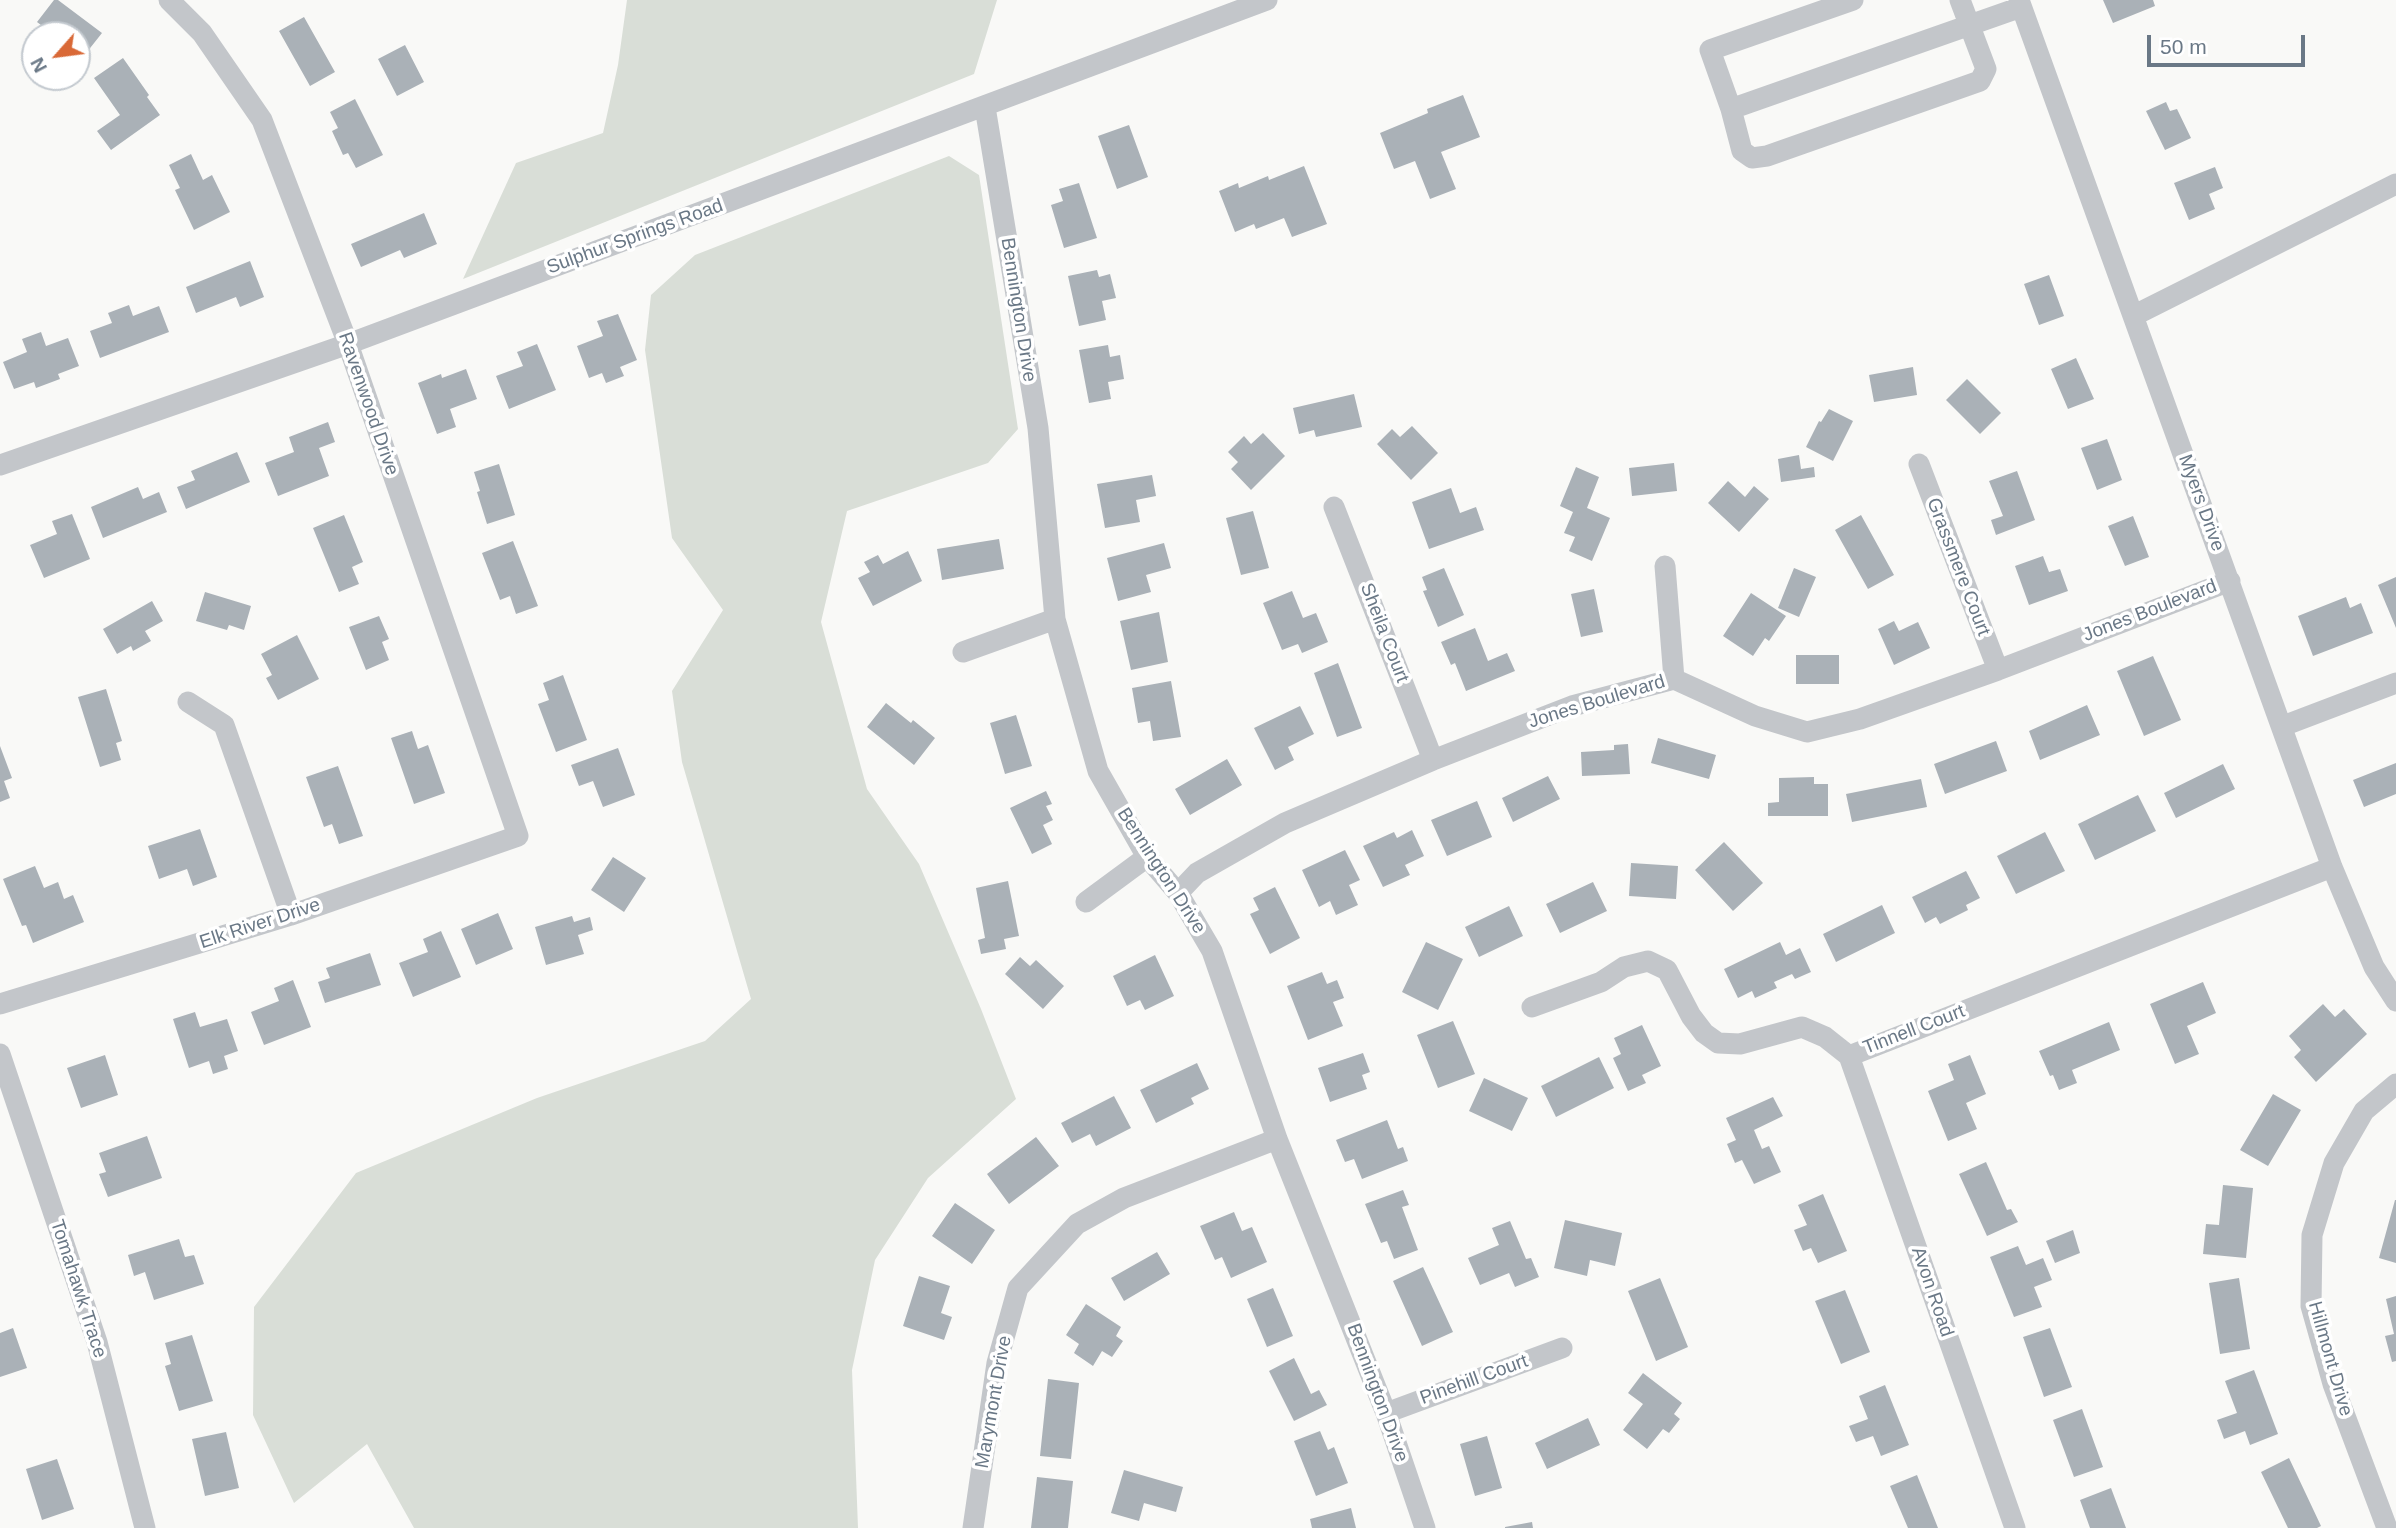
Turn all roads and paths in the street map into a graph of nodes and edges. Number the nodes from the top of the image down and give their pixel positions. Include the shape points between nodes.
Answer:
1 (169, 0) edge
2 (1267, 0) edge
3 (1853, 0) edge
4 (1960, 0) edge
5 (2020, 3) edge
6 (1971, 25) junction
7 (985, 107) junction
8 (1731, 109) junction
9 (2396, 184) edge
10 (2133, 316) junction
11 (348, 344) junction
12 (1919, 464) dead end
13 (0, 465) edge
14 (1334, 507) dead end
15 (1665, 566) dead end
16 (2230, 581) junction
17 (1055, 619) junction
18 (963, 652) dead end
19 (1998, 670) junction
20 (1674, 679) junction
21 (2396, 683) edge
22 (188, 702) dead end
23 (2283, 726) junction
24 (1433, 760) junction
25 (518, 836) joint
26 (1147, 857) junction
27 (2332, 867) junction
28 (1178, 893) junction
29 (1086, 902) dead end
30 (291, 915) junction
31 (2396, 1001) edge
32 (0, 1004) edge
33 (1532, 1007) dead end
34 (0, 1054) edge
35 (1849, 1056) junction
36 (2396, 1084) edge
37 (1277, 1139) junction
38 (1562, 1348) dead end
39 (1386, 1413) junction
40 (145, 1528) edge
41 (973, 1528) edge
42 (1425, 1528) edge
43 (2015, 1528) edge
44 (2387, 1528) edge

1 - 11 street, Ravenwood Drive via 202,33 262,120
2 - 7 street, Sulphur Springs Road
3 - 8 street via 1710,50
4 - 6 street
5 - 6 street
5 - 10 street, Myers Drive
6 - 8 street
6 - 8 street via 1986,69 1980,81 1767,156 1752,158 1742,151
7 - 11 street, Sulphur Springs Road
7 - 17 street, Bennington Drive via 1038,429
9 - 10 street
10 - 16 street, Myers Drive
11 - 13 street, Sulphur Springs Road
11 - 25 street, Ravenwood Drive
12 - 19 street, Grassmere Court
14 - 24 street, Sheila Court
15 - 20 street
16 - 19 street, Jones Boulevard
16 - 23 street, Myers Drive
17 - 18 street
17 - 26 street, Bennington Drive via 1098,771
19 - 20 street, Jones Boulevard via 1860,719 1807,732 1755,716
20 - 24 street, Jones Boulevard via 1572,706
21 - 23 street
22 - 30 street via 224,725
23 - 27 street, Myers Drive
24 - 28 street, Jones Boulevard via 1285,823 1197,873
25 - 30 street, Elk River Drive
26 - 28 street, Bennington Drive
26 - 29 street
27 - 31 street, Myers Drive via 2374,967
27 - 35 street, Tinnell Court
28 - 37 street, Bennington Drive via 1212,951
30 - 32 street, Elk River Drive
33 - 35 street, Tinnell Court via 1648,961 1667,970 1691,1016 1703,1033 1718,1043 1740,1044 1801,1027 1825,1037
34 - 40 street, Tomahawk Trace via 97,1342
35 - 43 street, Avon Road
36 - 44 street, Hillmont Drive via 2364,1111 2334,1163 2312,1235 2311,1306 2333,1384
37 - 39 street, Bennington Drive
37 - 41 street, Marymont Drive via 1124,1198 1077,1224 1018,1288 997,1363
38 - 39 street, Pinehill Court
39 - 42 street, Bennington Drive

